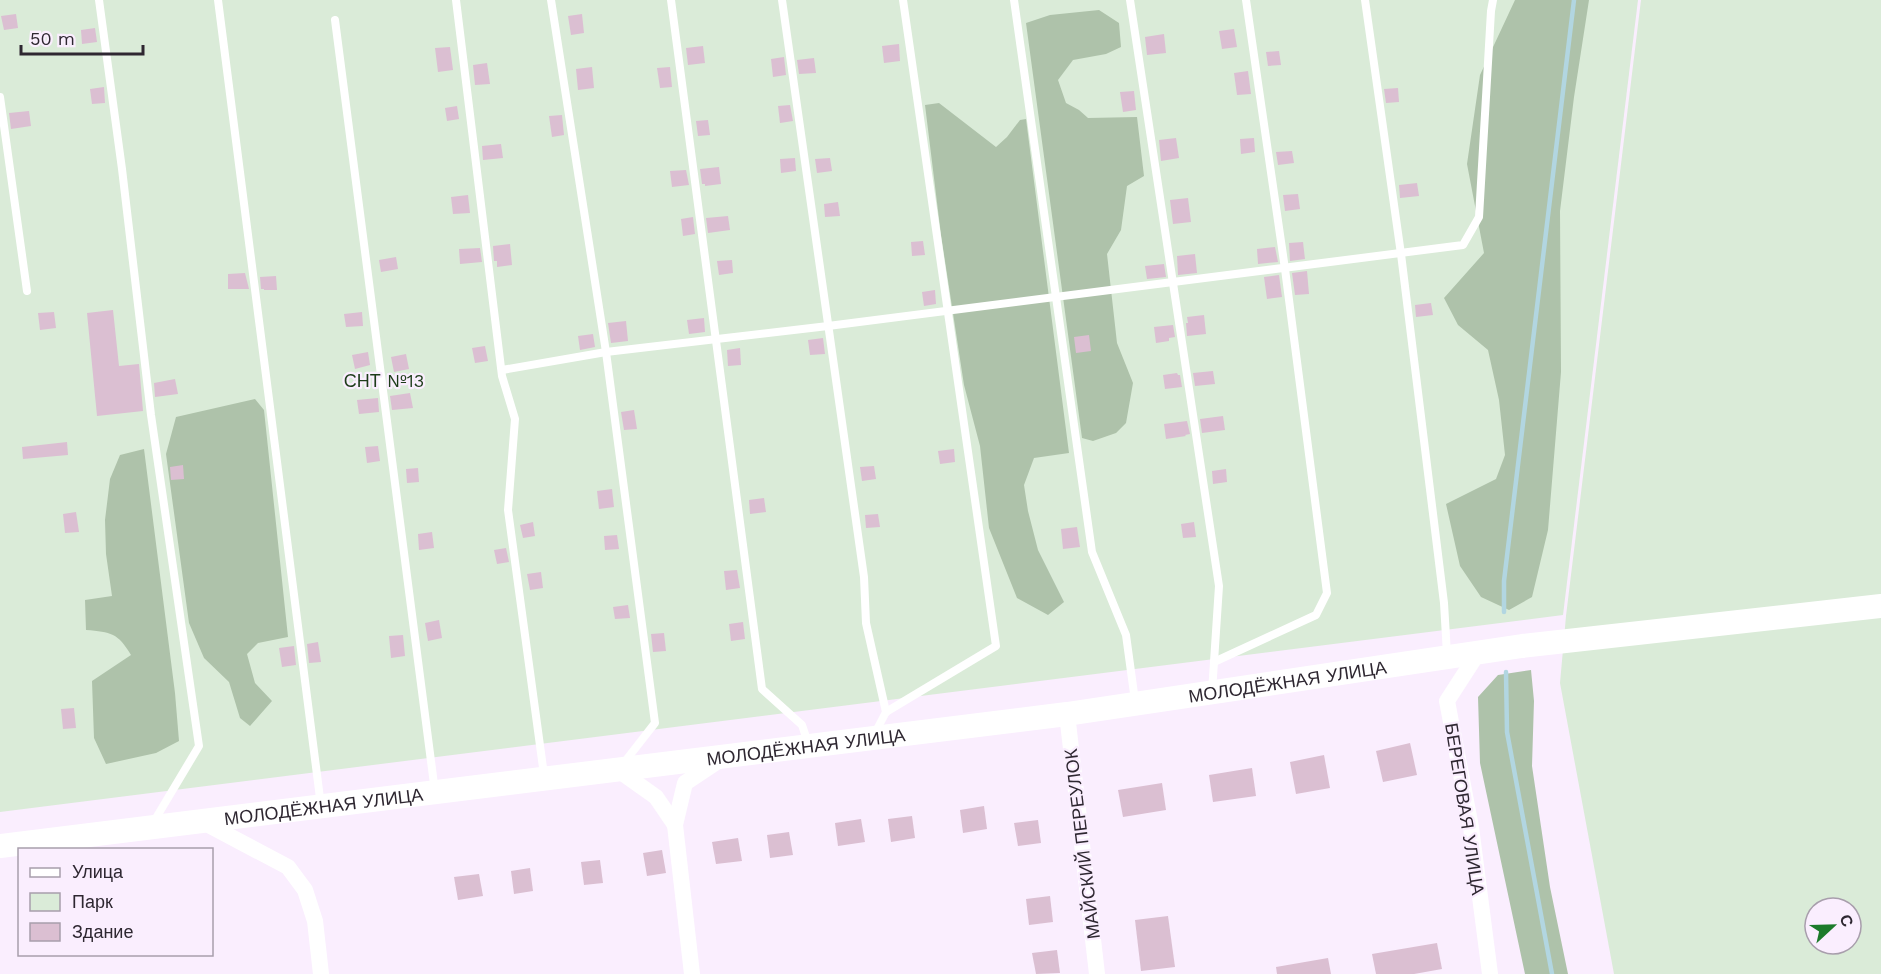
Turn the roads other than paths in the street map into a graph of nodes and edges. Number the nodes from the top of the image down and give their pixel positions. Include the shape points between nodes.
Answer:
1 (99, 0) edge
2 (218, 0) edge
3 (456, 0) edge
4 (552, 0) edge
5 (671, 0) edge
6 (782, 0) edge
7 (903, 0) edge
8 (1014, 0) edge
9 (1130, 0) edge
10 (1246, 0) edge
11 (1365, 0) edge
12 (1493, 0) edge
13 (335, 20) dead end
14 (0, 97) edge
15 (1401, 254) junction
16 (1286, 268) junction
17 (1173, 282) junction
18 (27, 291) dead end
19 (1056, 296) junction
20 (948, 310) junction
21 (828, 326) junction
22 (715, 340) junction
23 (606, 352) junction
24 (502, 370) junction
25 (1881, 606) edge
26 (1478, 652) junction
27 (1447, 657) junction
28 (1214, 662) junction
29 (1212, 693) junction
30 (1136, 704) junction
31 (886, 712) junction
32 (1067, 714) junction
33 (872, 738) junction
34 (809, 746) junction
35 (724, 757) junction
36 (618, 770) junction
37 (545, 778) junction
38 (435, 792) junction
39 (321, 806) junction
40 (201, 821) junction
41 (675, 825) junction
42 (151, 827) junction
43 (0, 846) edge
44 (321, 974) edge
45 (692, 974) edge
46 (1097, 974) edge
47 (1490, 974) edge

1 - 42 lane via 151,415 199,746
2 - 39 lane
3 - 24 lane
4 - 23 lane
5 - 22 lane
6 - 21 lane
7 - 20 lane
8 - 19 lane
9 - 17 lane
10 - 16 lane
11 - 15 lane
12 - 15 lane via 1479,217 1463,245
13 - 38 lane
14 - 18 lane
15 - 16 lane
15 - 27 lane via 1444,603
16 - 17 lane
16 - 28 lane via 1327,593 1316,615
17 - 19 lane
17 - 28 lane via 1219,586
19 - 20 lane
19 - 30 lane via 1092,552 1126,635
20 - 21 lane
20 - 31 lane via 996,646
21 - 22 lane
21 - 31 lane via 864,577 866,623
22 - 23 lane
22 - 34 lane via 762,690 802,725
23 - 24 lane
23 - 36 lane via 655,723
24 - 37 lane via 515,419 508,510
25 - 26 street, МОЛОДЁЖНАЯ УЛИЦА
26 - 27 street, МОЛОДЁЖНАЯ УЛИЦА
26 - 47 street, БЕРЕГОВАЯ УЛИЦА via 1447,700 1471,827
27 - 29 street, МОЛОДЁЖНАЯ УЛИЦА
28 - 29 lane
29 - 30 street, МОЛОДЁЖНАЯ УЛИЦА
30 - 32 street, МОЛОДЁЖНАЯ УЛИЦА
31 - 33 lane
32 - 33 street, МОЛОДЁЖНАЯ УЛИЦА
32 - 46 street, МАЙСКИЙ ПЕРЕУЛОК
33 - 34 street, МОЛОДЁЖНАЯ УЛИЦА
34 - 35 street, МОЛОДЁЖНАЯ УЛИЦА
35 - 36 street, МОЛОДЁЖНАЯ УЛИЦА
35 - 41 street via 685,783
36 - 37 street, МОЛОДЁЖНАЯ УЛИЦА
36 - 41 street via 656,797
37 - 38 street, МОЛОДЁЖНАЯ УЛИЦА
38 - 39 street, МОЛОДЁЖНАЯ УЛИЦА
39 - 40 street, МОЛОДЁЖНАЯ УЛИЦА
40 - 42 street, МОЛОДЁЖНАЯ УЛИЦА
40 - 44 street via 288,867 305,890 315,921
41 - 45 street
42 - 43 street, МОЛОДЁЖНАЯ УЛИЦА

